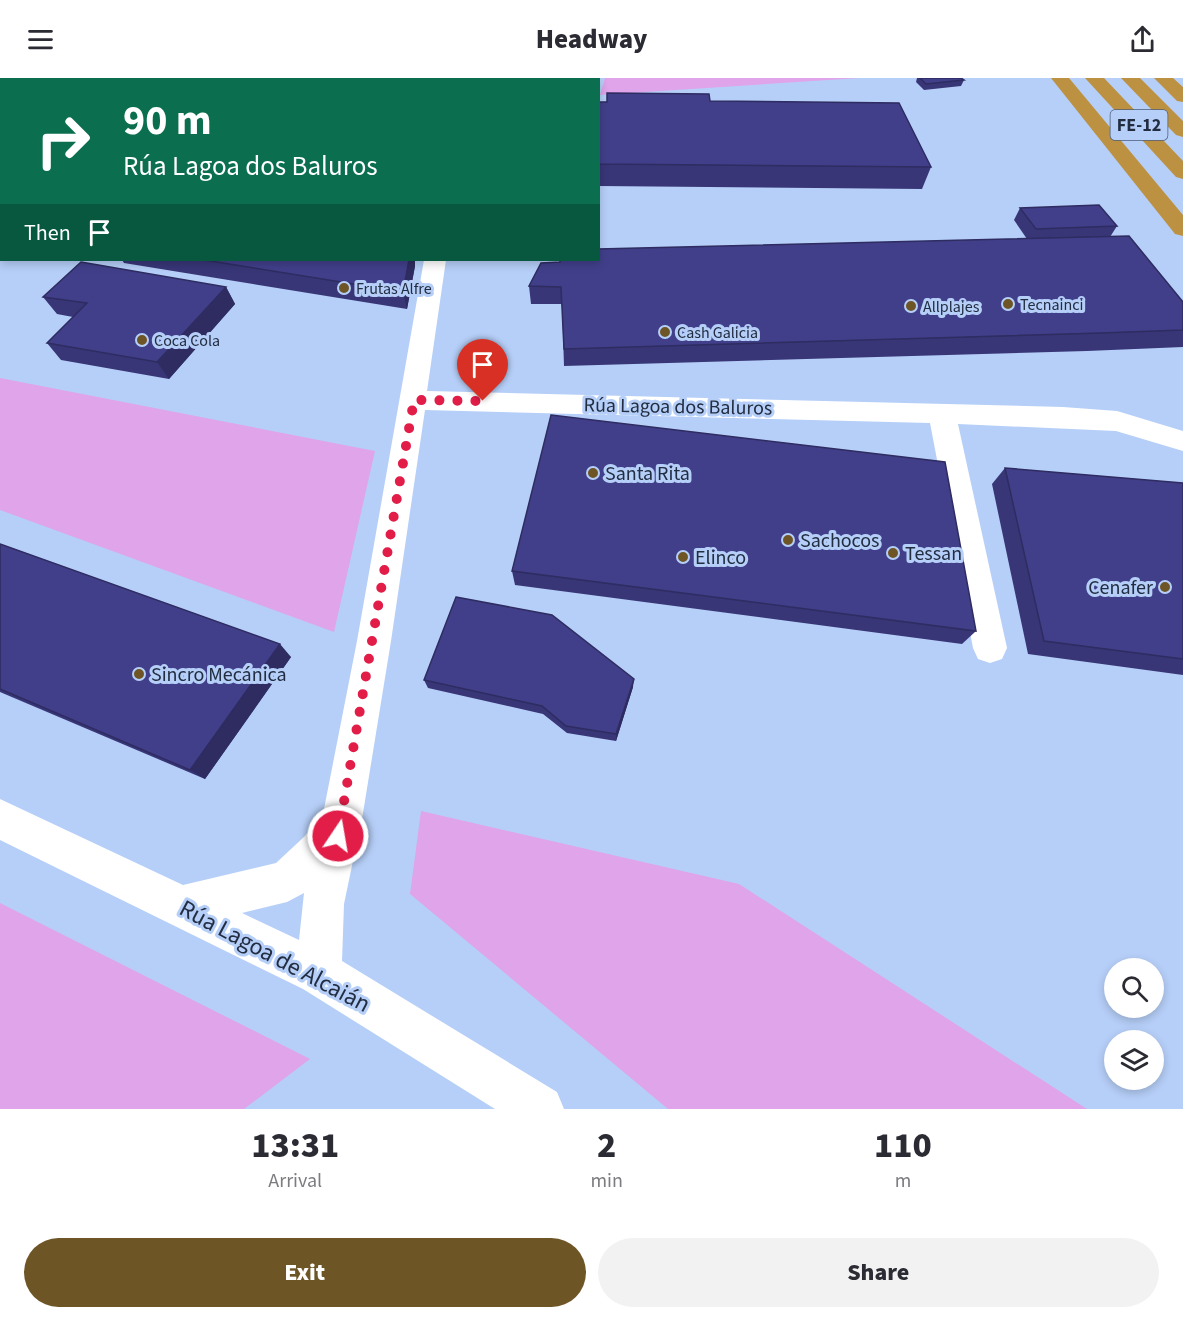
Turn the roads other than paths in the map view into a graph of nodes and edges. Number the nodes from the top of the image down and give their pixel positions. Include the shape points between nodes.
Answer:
1 (1060, 78) edge
2 (1094, 78) edge
3 (1130, 78) edge
4 (1163, 78) edge
5 (1183, 97) edge
6 (1183, 131) edge
7 (1183, 173) edge
8 (1183, 229) edge
9 (435, 261) edge
10 (414, 400) junction
11 (942, 412) junction
12 (1183, 441) edge
13 (990, 648) dead end
14 (343, 813) junction
15 (0, 819) edge
16 (182, 907) junction
17 (319, 973) junction
18 (540, 1109) edge

1 - 8 highway
2 - 7 highway, FE-12
3 - 6 highway, FE-12
4 - 5 highway
9 - 10 street
10 - 11 street, Rúa Lagoa dos Baluros
10 - 14 street
11 - 12 street, Rúa Lagoa dos Baluros via 1117,421
11 - 13 street
14 - 16 street via 319,850 287,880
14 - 17 street via 323,904
15 - 16 street, Rúa Lagoa de Alcaián
16 - 17 street, Rúa Lagoa de Alcaián
17 - 18 street, Rúa Lagoa de Alcaián

